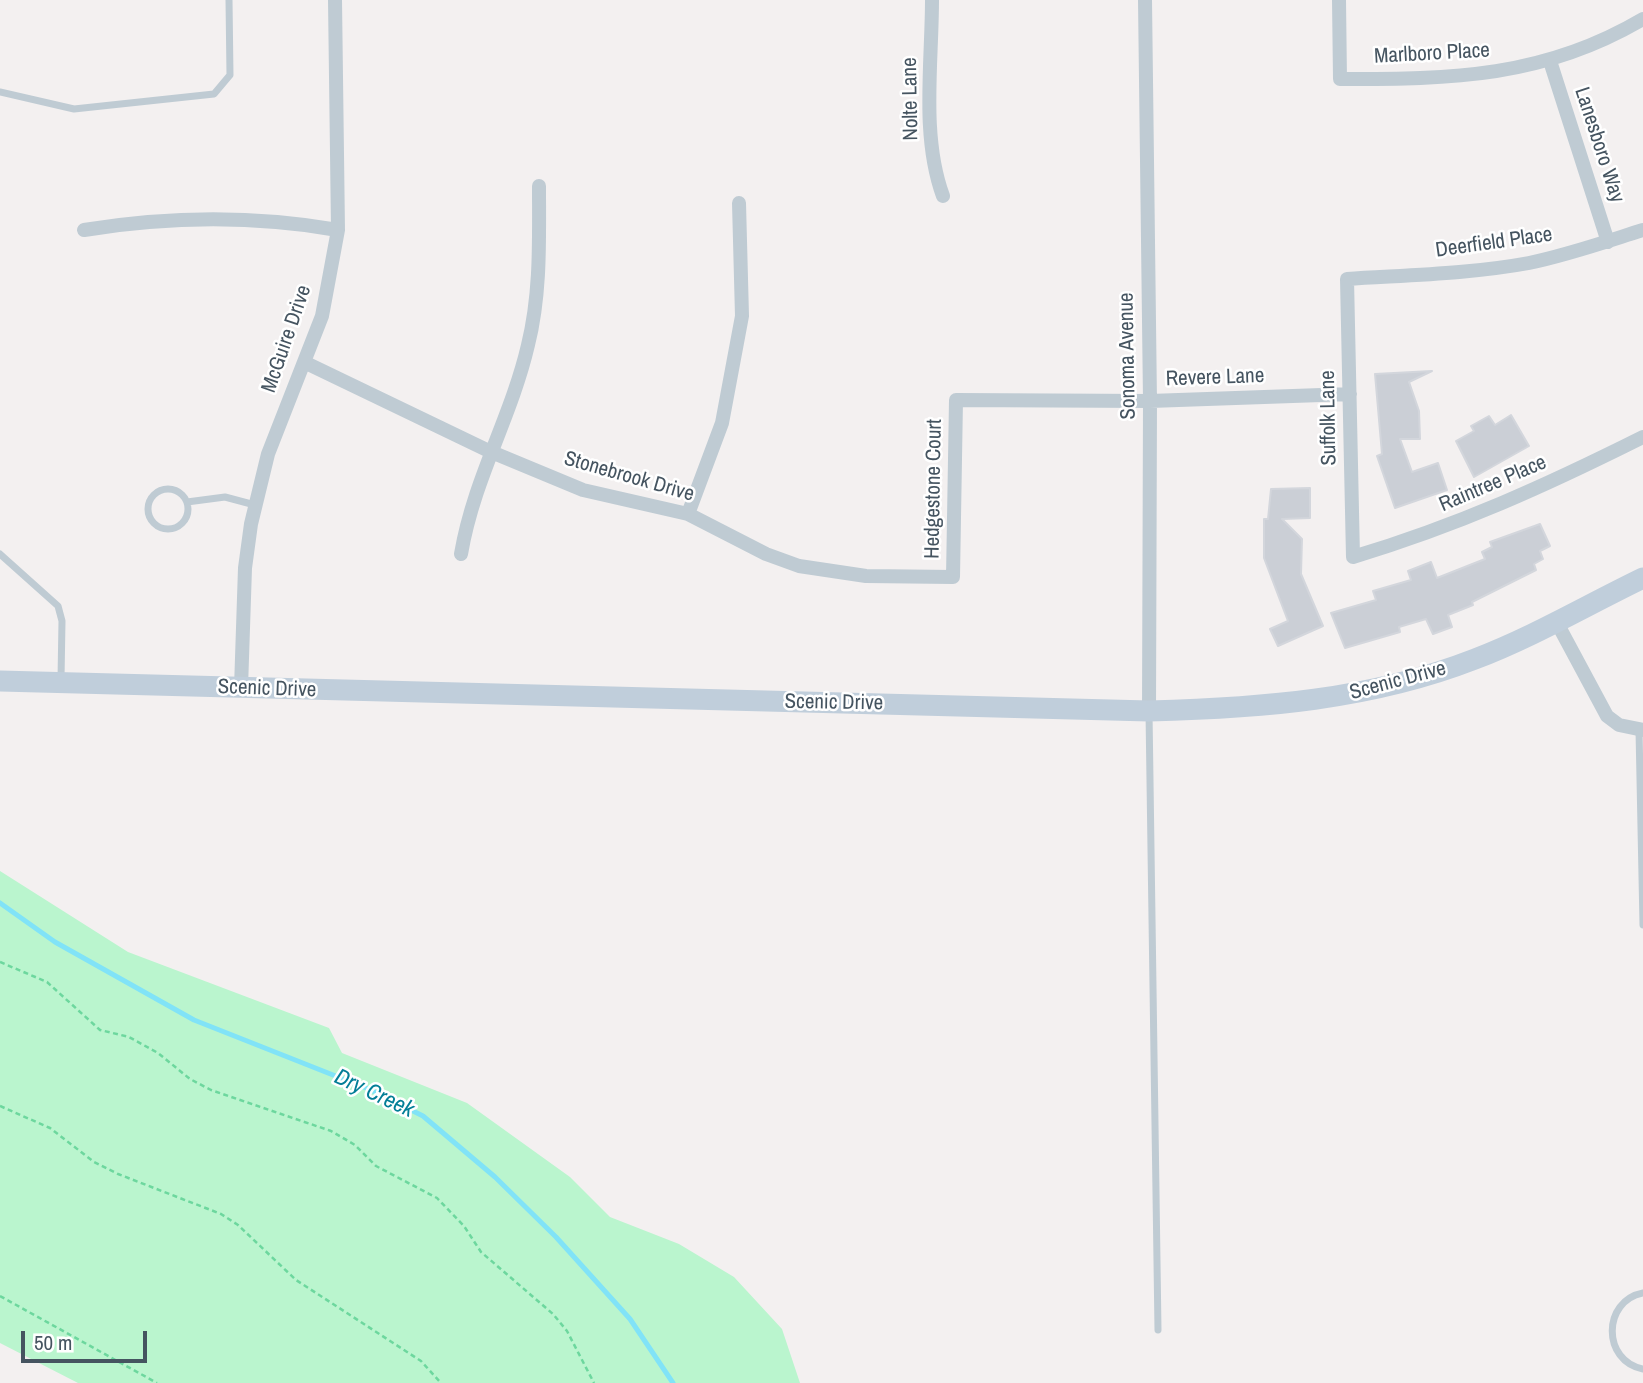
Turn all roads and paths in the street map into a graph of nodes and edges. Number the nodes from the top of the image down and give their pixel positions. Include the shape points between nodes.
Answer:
1 (229, 0) edge
2 (335, 0) edge
3 (932, 0) edge
4 (1144, 0) edge
5 (1339, 0) edge
6 (1643, 19) edge
7 (1550, 61) junction
8 (0, 92) edge
9 (539, 186) dead end
10 (943, 196) dead end
11 (739, 203) dead end
12 (84, 230) dead end
13 (338, 230) junction
14 (1643, 230) edge
15 (1608, 242) junction
16 (1347, 279) joint
17 (306, 363) junction
18 (1350, 394) junction
19 (956, 400) joint
20 (1150, 401) junction
21 (1643, 437) edge
22 (489, 452) junction
23 (187, 502) junction
24 (255, 505) junction
25 (688, 514) junction
26 (0, 554) edge
27 (461, 554) dead end
28 (1353, 557) joint
29 (953, 577) joint
30 (1643, 578) edge
31 (1556, 621) junction
32 (0, 681) edge
33 (61, 683) junction
34 (241, 688) junction
35 (1149, 712) junction
36 (1641, 730) edge
37 (1643, 925) edge
38 (0, 962) edge
39 (0, 1106) edge
40 (1643, 1293) edge
41 (0, 1296) edge
42 (1158, 1330) dead end
43 (1643, 1369) edge
44 (157, 1383) edge
45 (441, 1383) edge
46 (594, 1383) edge

1 - 8 lane via 230,75 214,94 75,109
2 - 13 street, McGuire Drive
3 - 10 street, Nolte Lane via 931,131 936,178
4 - 20 street, Sonoma Avenue
5 - 7 street, Marlboro Place via 1340,79 1441,79
6 - 7 street, Marlboro Place
7 - 15 street, Lanesboro Way
9 - 22 street via 539,261 529,345
11 - 25 street via 742,316 722,423
12 - 13 street via 186,217 241,217
13 - 17 street, McGuire Drive via 322,316
14 - 15 street, Deerfield Place
15 - 16 street, Deerfield Place via 1556,257 1480,270
16 - 18 street, Suffolk Lane
17 - 22 street, Stonebrook Drive
17 - 24 street, McGuire Drive via 268,454
18 - 20 street, Revere Lane
18 - 28 street, Suffolk Lane
19 - 20 street, Revere Lane
19 - 29 street, Hedgestone Court
20 - 35 street, Sonoma Avenue
21 - 28 street, Raintree Place via 1475,517
22 - 25 street, Stonebrook Drive via 583,490
22 - 27 street via 468,513
23 - 23 lane via 177,490 161,489 149,499 148,515 158,527 174,528 186,518
23 - 24 lane via 225,497
24 - 34 street, McGuire Drive via 245,568
25 - 29 street, Stonebrook Drive via 799,566 866,576
26 - 33 lane via 58,606
30 - 31 main road, Scenic Drive
31 - 35 main road, Scenic Drive via 1474,660 1358,693 1249,708
31 - 36 street via 1607,716 1619,725
32 - 33 main road, Scenic Drive
33 - 34 main road, Scenic Drive
34 - 35 main road, Scenic Drive
35 - 42 lane
36 - 37 lane
38 - 46 path via 47,982 100,1030 129,1037 190,1079 331,1131 355,1144 376,1166 437,1198 481,1252 553,1314
39 - 45 path via 50,1128 94,1162 118,1174 221,1214 296,1280 421,1361
40 - 43 lane via 1618,1309 1611,1332 1619,1354
41 - 44 path

